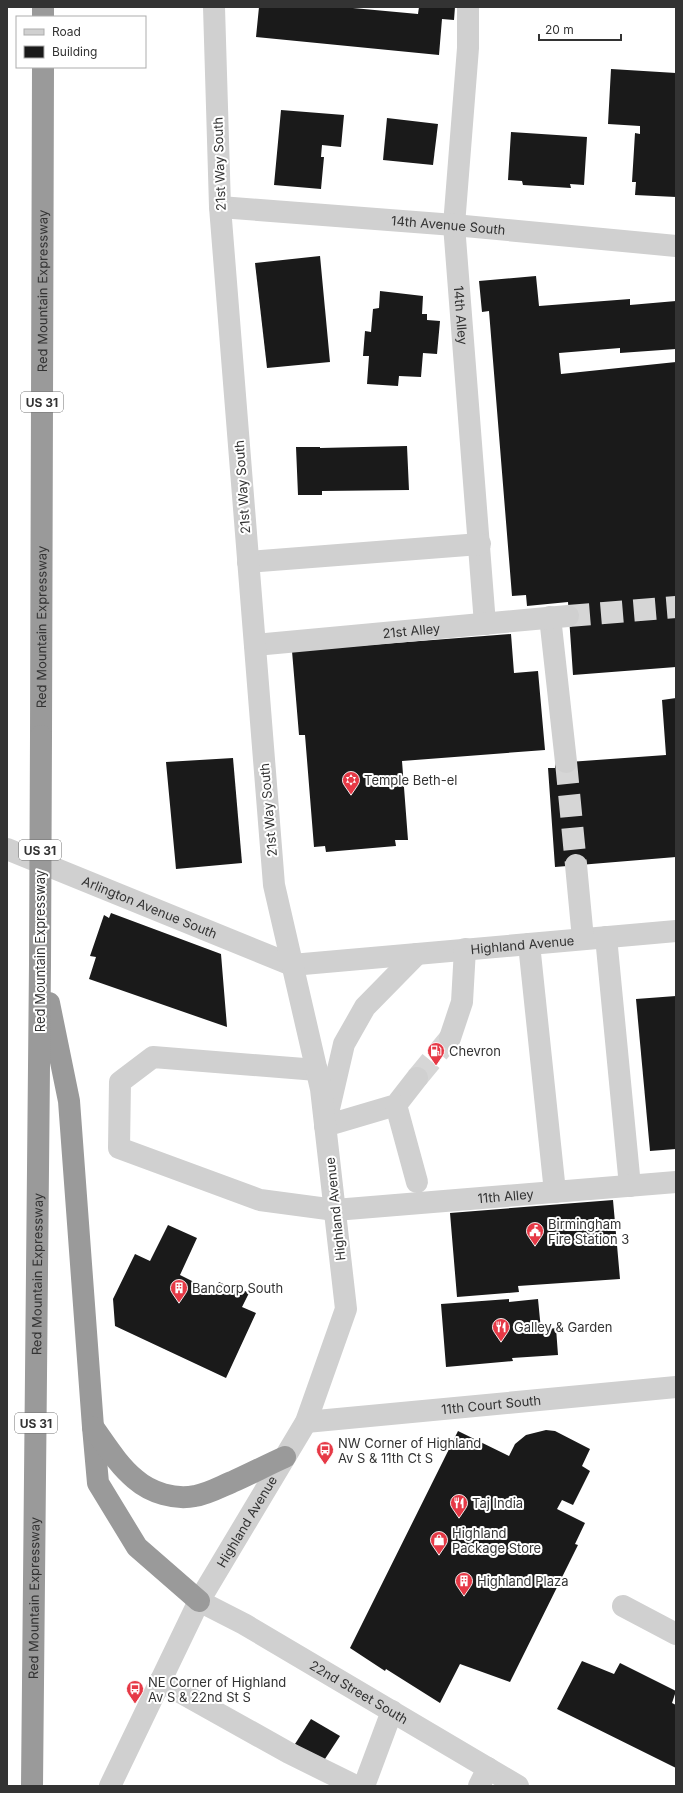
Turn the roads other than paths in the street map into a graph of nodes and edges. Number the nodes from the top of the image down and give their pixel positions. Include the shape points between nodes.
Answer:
1 (214, 7) edge
2 (468, 7) edge
3 (43, 68) edge
4 (220, 207) junction
5 (454, 225) junction
6 (676, 246) edge
7 (480, 544) junction
8 (248, 562) junction
9 (485, 624) junction
10 (255, 645) junction
11 (566, 762) tunnel mouth
12 (7, 849) edge
13 (576, 865) tunnel mouth
14 (676, 931) edge
15 (606, 937) junction
16 (583, 939) junction
17 (530, 944) junction
18 (465, 949) junction
19 (417, 954) junction
20 (40, 964) junction
21 (292, 965) junction
22 (450, 1038) tunnel mouth
23 (317, 1070) junction
24 (417, 1078) tunnel mouth
25 (396, 1106) junction
26 (325, 1126) junction
27 (417, 1182) dead end
28 (676, 1182) edge
29 (630, 1186) junction
30 (555, 1192) junction
31 (335, 1210) junction
32 (676, 1387) edge
33 (306, 1422) junction
34 (93, 1427) junction
35 (285, 1457) junction
36 (199, 1601) junction
37 (623, 1606) dead end
38 (676, 1634) edge
39 (160, 1681) junction
40 (392, 1711) junction
41 (483, 1777) edge
42 (114, 1785) edge
43 (32, 1786) edge
44 (356, 1786) edge
45 (364, 1786) edge
46 (518, 1786) edge

1 - 4 street, 21st Way South
2 - 5 street, 14th Alley via 468,48
3 - 20 highway, Red Mountain Expressway / US 31, bridge
4 - 5 street, 14th Avenue South
4 - 8 street, 21st Way South
5 - 6 street, 14th Avenue South
5 - 7 street, 14th Alley
7 - 8 street
7 - 9 street, 14th Alley
8 - 10 street, 21st Way South
9 - 10 street, 21st Alley
9 - 11 street, 21st Alley via 559,617
10 - 21 street, 21st Way South via 274,885
12 - 21 street, Arlington Avenue South
13 - 16 street
14 - 15 street, Highland Avenue
15 - 16 street, Highland Avenue
15 - 29 street
16 - 17 street, Highland Avenue
17 - 18 street, Highland Avenue
17 - 30 street
18 - 19 street, Highland Avenue
18 - 22 street via 462,1002
19 - 21 street, Highland Avenue
19 - 26 street via 365,1007 344,1044
20 - 34 highway via 69,1101
20 - 43 highway, Red Mountain Expressway / US 31
21 - 23 street, Highland Avenue
23 - 26 street, Highland Avenue
23 - 31 street, 11th Alley via 153,1057 120,1082 119,1148 260,1200
24 - 25 street
25 - 26 street
25 - 27 street
26 - 31 street, Highland Avenue
28 - 29 street, 11th Alley
29 - 30 street, 11th Alley
30 - 31 street, 11th Alley
31 - 33 street, Highland Avenue via 346,1309
32 - 33 street, 11th Court South
33 - 35 street, Highland Avenue
34 - 35 highway via 124,1469 136,1480 149,1489 179,1497 209,1492
34 - 36 highway via 98,1483 137,1547
35 - 36 street, Highland Avenue
36 - 39 street, Highland Avenue
36 - 40 street, 22nd Street South via 244,1624
37 - 38 street
39 - 42 street, Highland Avenue
39 - 44 street
40 - 41 street, 22nd Street South
40 - 45 street
41 - 46 street, 22nd Street South

